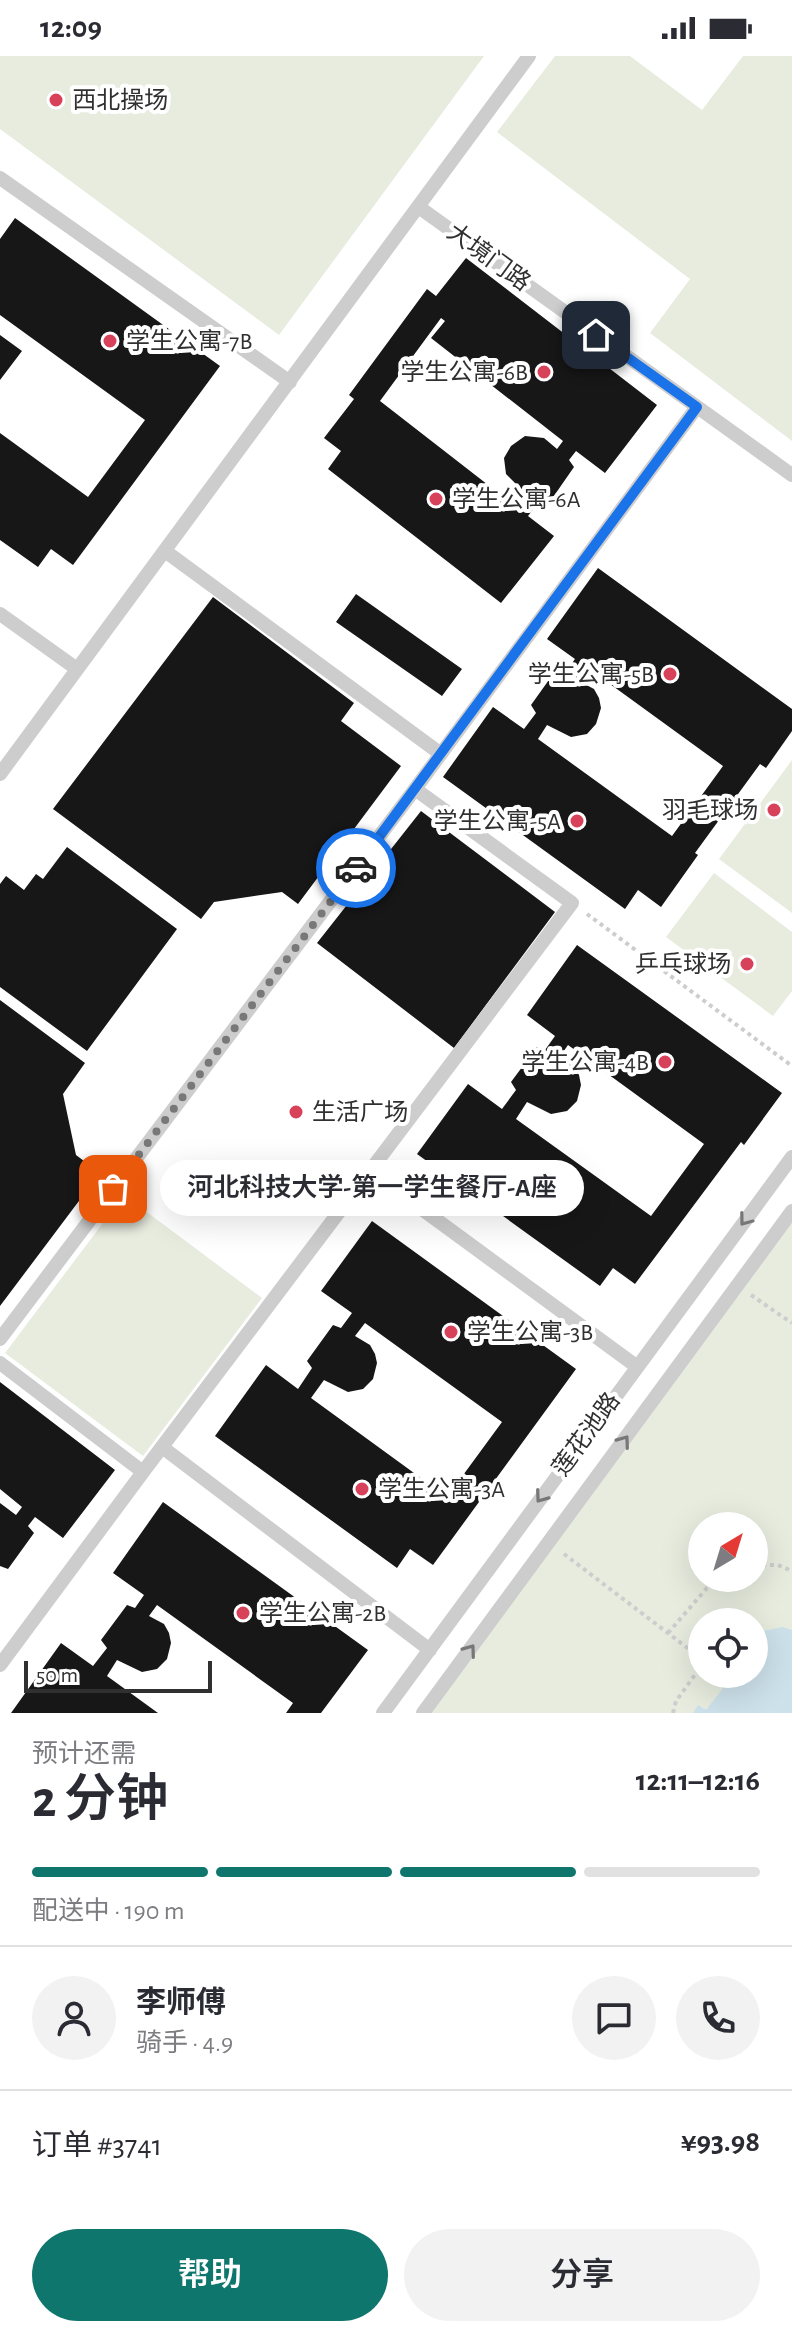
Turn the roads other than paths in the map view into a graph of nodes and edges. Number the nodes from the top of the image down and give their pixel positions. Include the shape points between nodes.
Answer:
1 (529, 56) edge
2 (2, 183) edge
3 (420, 208) junction
4 (290, 382) junction
5 (697, 407) junction
6 (792, 475) edge
7 (165, 551) junction
8 (0, 614) edge
9 (77, 669) junction
10 (441, 754) junction
11 (0, 774) edge
12 (415, 789) junction
13 (792, 1157) edge
14 (370, 1171) junction
15 (792, 1211) edge
16 (0, 1339) edge
17 (0, 1363) edge
18 (636, 1366) junction
19 (162, 1447) junction
20 (143, 1472) junction
21 (430, 1650) junction
22 (0, 1665) edge
23 (383, 1713) edge
24 (423, 1713) edge

1 - 3 lane
2 - 4 lane
3 - 4 lane
3 - 5 lane, 大境门路
4 - 7 lane
5 - 6 lane, 大境门路
5 - 10 lane
7 - 9 lane
7 - 10 lane
8 - 9 lane
9 - 11 lane
10 - 12 lane
12 - 14 lane via 572,903
12 - 16 lane
13 -> 18 lane, 莲花池路
14 - 18 lane
14 - 19 lane
24 -> 15 lane, 莲花池路
17 - 20 lane
18 -> 21 lane, 莲花池路
19 - 20 lane
19 - 21 lane
20 - 22 lane
21 - 23 lane, 莲花池路

